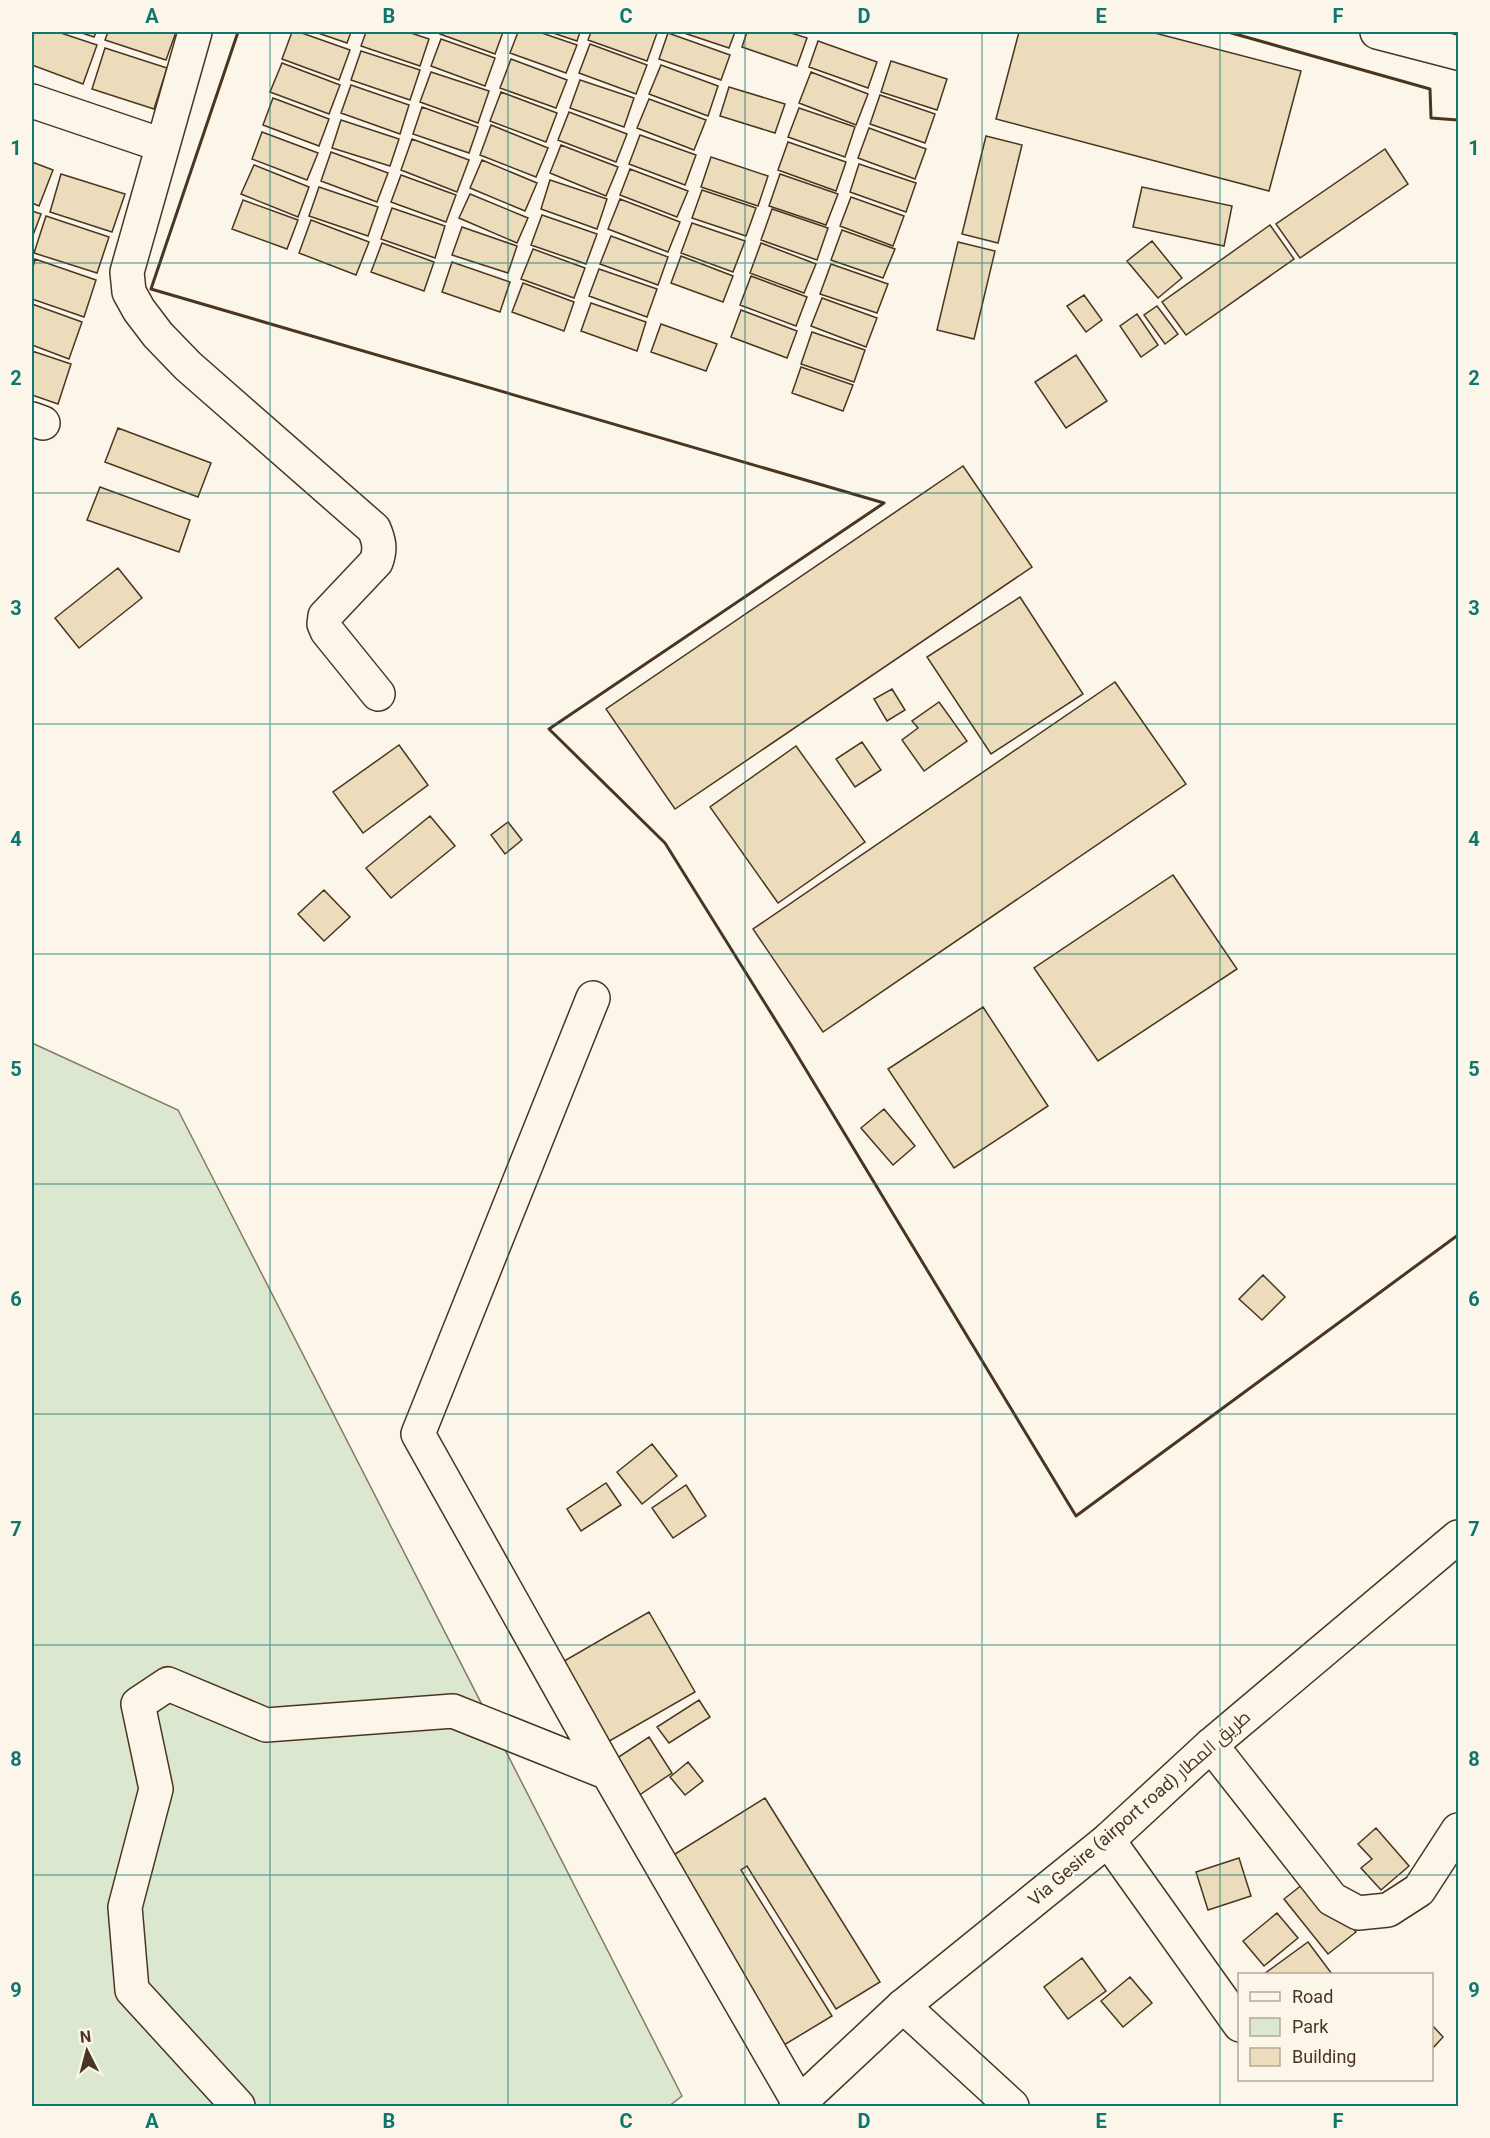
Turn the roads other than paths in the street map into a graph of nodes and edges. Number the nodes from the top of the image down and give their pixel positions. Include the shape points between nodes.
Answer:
1 (195, 32) edge
2 (1377, 32) edge
3 (1458, 53) edge
4 (32, 101) edge
5 (162, 145) junction
6 (378, 694) dead end
7 (593, 998) dead end
8 (1458, 1537) edge
9 (1211, 1745) junction
10 (608, 1773) junction
11 (1458, 1830) edge
12 (1108, 1840) junction
13 (903, 2006) junction
14 (1238, 2024) edge
15 (797, 2105) edge
16 (238, 2106) edge
17 (1012, 2106) edge

1 - 5 street
2 - 3 street
4 - 5 street
5 - 6 street via 127,272 129,292 158,335 188,366 374,529 380,553 376,562 325,616 324,624
7 - 10 street via 418,1434
8 - 9 street, Via Gesire (airport road) طريق المطار
9 - 11 street via 1332,1899 1358,1913 1388,1910 1419,1890
9 - 12 street, Via Gesire (airport road) طريق المطار
10 - 15 street
10 - 16 street via 453,1711 266,1725 168,1684 138,1704 156,1790 125,1907 132,1990
12 - 13 street, Via Gesire (airport road) طريق المطار
12 - 14 street
13 - 15 street, Via Gesire (airport road) طريق المطار
13 - 17 street

